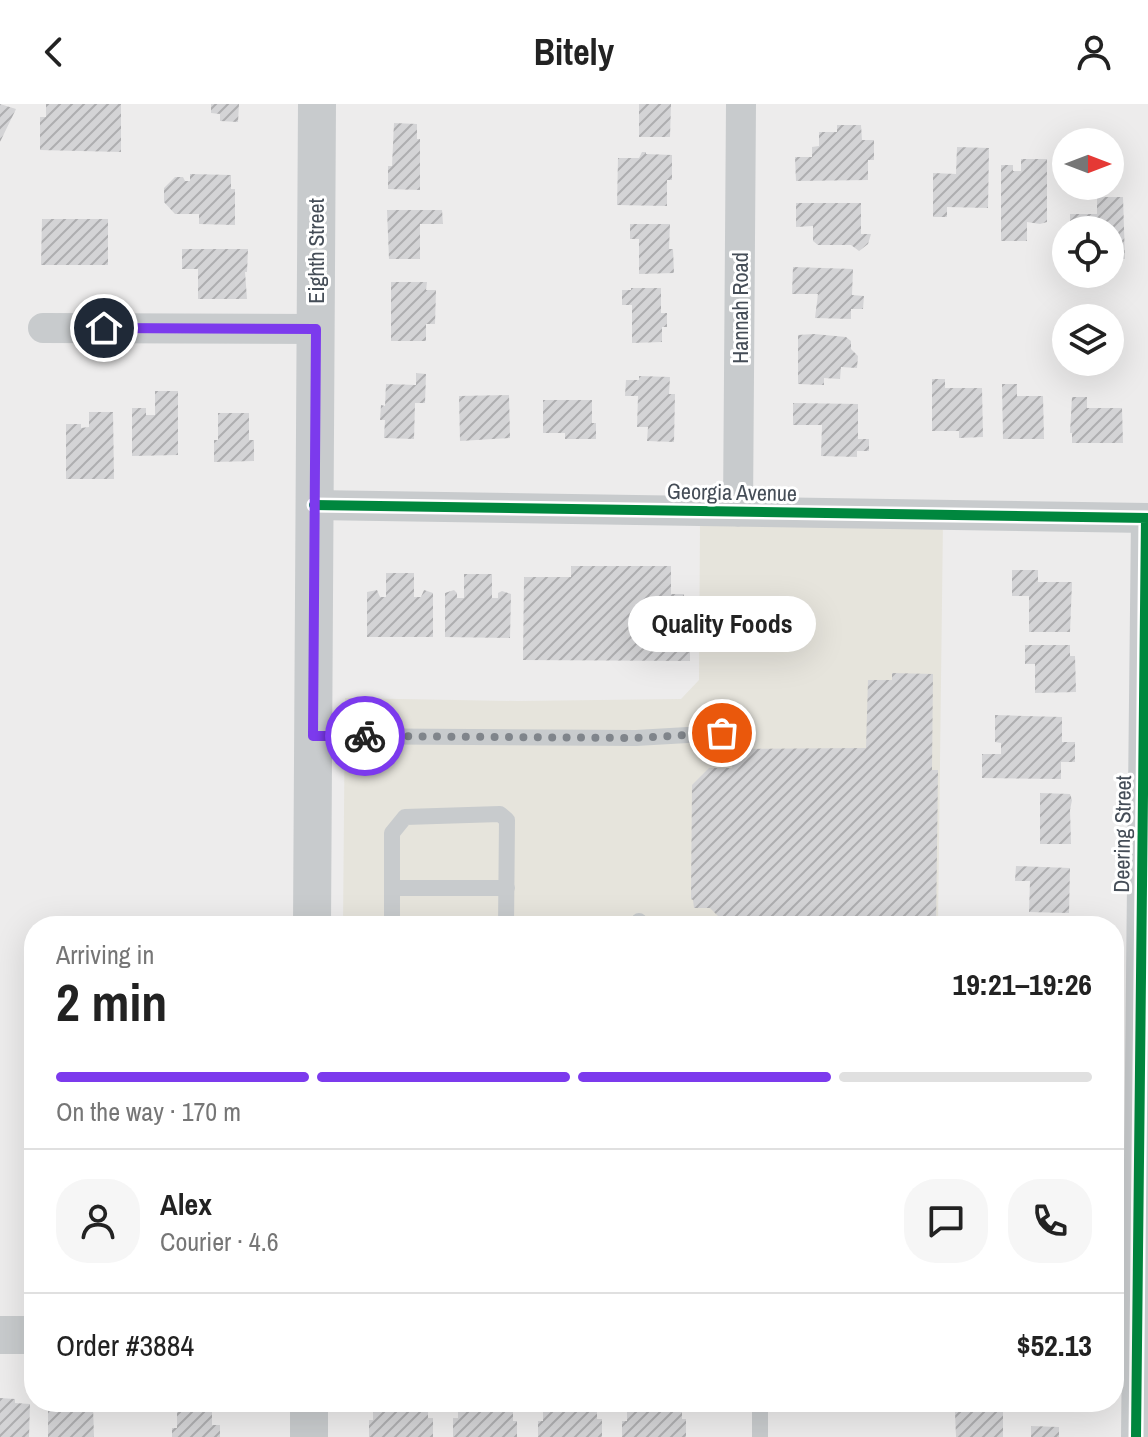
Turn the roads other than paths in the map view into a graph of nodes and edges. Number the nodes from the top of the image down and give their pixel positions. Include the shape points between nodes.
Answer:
1 (317, 104) edge
2 (741, 104) edge
3 (43, 328) dead end
4 (316, 329) junction
5 (314, 505) junction
6 (738, 512) junction
7 (1147, 518) edge
8 (739, 720) dead end
9 (313, 736) junction
10 (392, 888) junction
11 (507, 888) junction
12 (312, 916) edge
13 (392, 916) edge
14 (506, 916) edge
15 (0, 1335) edge
16 (24, 1335) edge
17 (1133, 1341) edge
18 (309, 1412) edge
19 (760, 1412) edge
20 (309, 1437) edge
21 (760, 1437) edge
22 (1136, 1437) edge

1 - 4 street, Eighth Street
2 - 6 street, Hannah Road
3 - 4 street
4 - 5 street, Eighth Street
5 - 6 street, Georgia Avenue
5 - 9 street, Eighth Street
6 - 7 street, Georgia Avenue
7 - 17 street, Deering Street
8 - 9 lane via 722,733 636,738
9 - 12 street, Eighth Street
10 - 11 lane
10 - 11 lane via 392,833 405,817 500,814 507,820
10 - 13 lane
11 - 14 lane
15 - 16 street
17 - 22 street, Deering Street
18 - 20 street
19 - 21 lane

